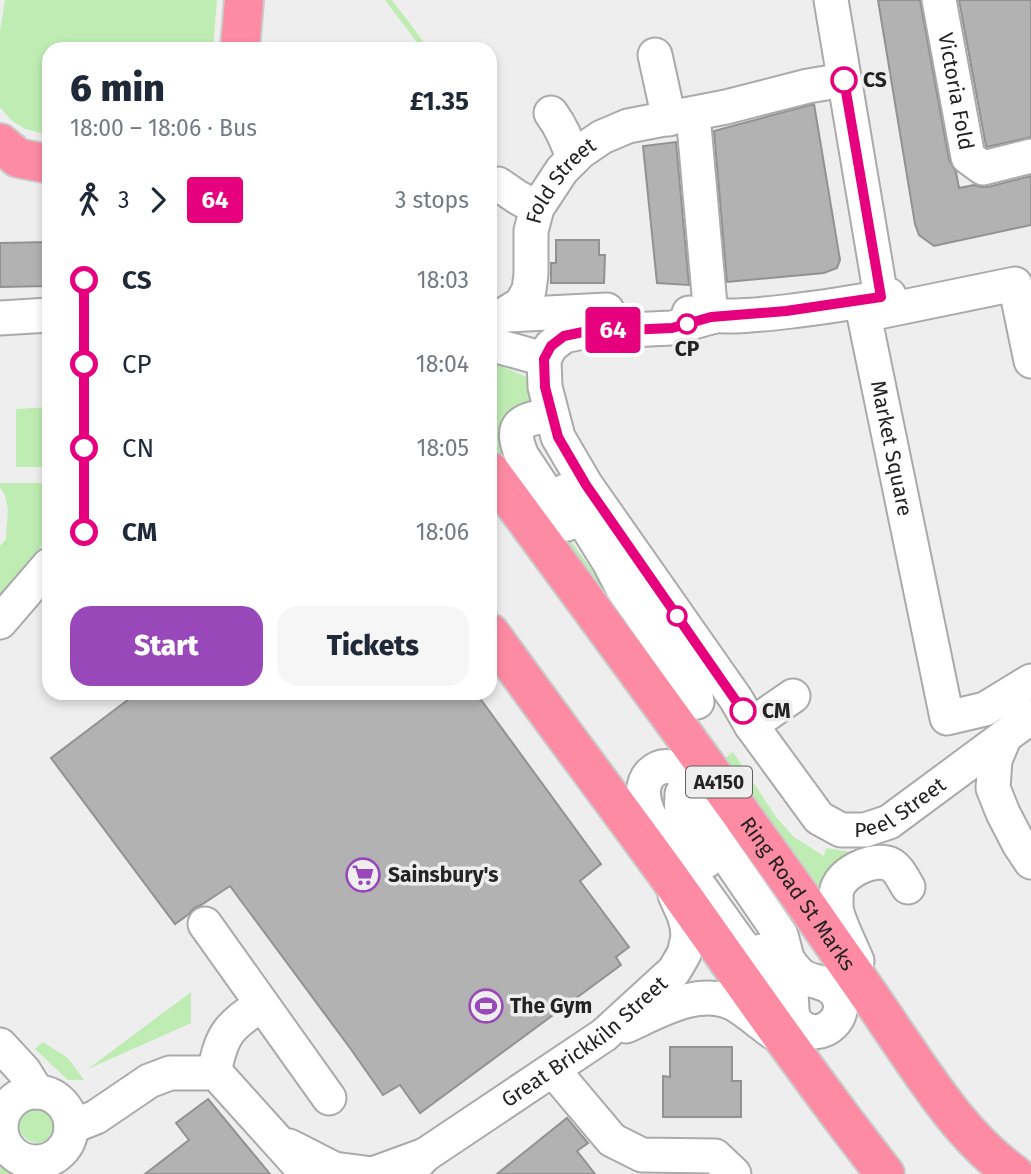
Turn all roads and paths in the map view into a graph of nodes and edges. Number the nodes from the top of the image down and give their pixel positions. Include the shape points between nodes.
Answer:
1 (244, 0) edge
2 (831, 0) edge
3 (939, 0) edge
4 (241, 42) edge
5 (655, 55) dead end
6 (844, 80) junction
7 (551, 114) dead end
8 (680, 116) junction
9 (1031, 156) edge
10 (573, 159) junction
11 (498, 184) dead end
12 (537, 208) junction
13 (1031, 263) edge
14 (881, 297) junction
15 (42, 315) edge
16 (711, 317) junction
17 (0, 318) edge
18 (497, 323) edge
19 (497, 325) edge
20 (497, 327) edge
21 (544, 359) junction
22 (1031, 361) edge
23 (554, 426) junction
24 (497, 481) edge
25 (42, 573) edge
26 (0, 622) edge
27 (497, 643) edge
28 (1031, 681) edge
29 (697, 702) dead end
30 (797, 702) dead end
31 (1018, 727) edge
32 (755, 731) junction
33 (682, 794) dead end
34 (1031, 862) edge
35 (664, 870) junction
36 (908, 887) dead end
37 (205, 924) dead end
38 (780, 963) junction
39 (875, 1003) junction
40 (262, 1004) junction
41 (604, 1035) junction
42 (783, 1040) junction
43 (0, 1045) edge
44 (553, 1070) junction
45 (214, 1073) junction
46 (37, 1092) junction
47 (329, 1098) dead end
48 (71, 1127) junction
49 (1, 1131) edge
50 (278, 1140) junction
51 (416, 1164) edge
52 (306, 1174) edge
53 (734, 1174) edge
54 (885, 1174) edge
55 (1014, 1174) edge

1 - 4 highway
2 - 6 street
3 - 9 street, Victoria Fold via 968,157 983,168
5 - 8 street
6 - 8 street, Fold Street
6 - 14 street
7 - 10 street
8 - 10 street, Fold Street via 628,126 602,137
8 - 16 street
10 - 12 street, Fold Street
11 - 12 street
12 - 18 street, Fold Street via 531,231 529,290 521,304
13 - 14 street
14 - 16 street
15 - 17 street
16 - 19 street via 618,310
16 - 21 street via 672,328 564,336
20 - 21 street
21 - 23 street, Peel Street
22 - 28 street, Market Square via 1015,284 864,315 947,718 985,709
23 - 29 street via 532,418 522,423 516,433 522,456 598,569 623,589 685,675
23 - 32 street, Peel Street via 586,485
24 - 39 highway, Ring Road St Marks / A4150
25 - 26 street
27 - 35 highway
30 - 32 street
31 - 32 street, Peel Street via 889,821 865,830 841,830 819,818
31 - 34 street via 995,760 993,788
33 - 38 street via 683,825 691,841 748,921 776,944
35 - 41 street, Great Brickkiln Street via 687,926 684,954 674,971
35 - 42 highway
36 - 39 street via 887,863 856,868 837,889 836,909
37 - 40 street
38 - 38 street via 748,952 652,821 643,797 653,771 668,766 677,769 694,785 710,816 713,836 781,934
39 - 55 highway, Ring Road St Marks / A4150 via 940,1099
40 - 45 street via 234,1024 219,1046
40 - 47 street
41 - 42 street via 703,998 733,1004
41 - 44 street, Great Brickkiln Street
42 - 54 highway
43 - 46 street
44 - 51 street, Great Brickkiln Street
44 - 53 street via 612,1140 642,1156 715,1156
45 - 48 street via 170,1073
45 - 50 street
46 - 48 street via 63,1104
46 - 49 street via 11,1102
48 - 49 street via 63,1148 44,1161 12,1152
50 - 51 street, Great Brickkiln Street via 334,1169 373,1174
50 - 52 street

